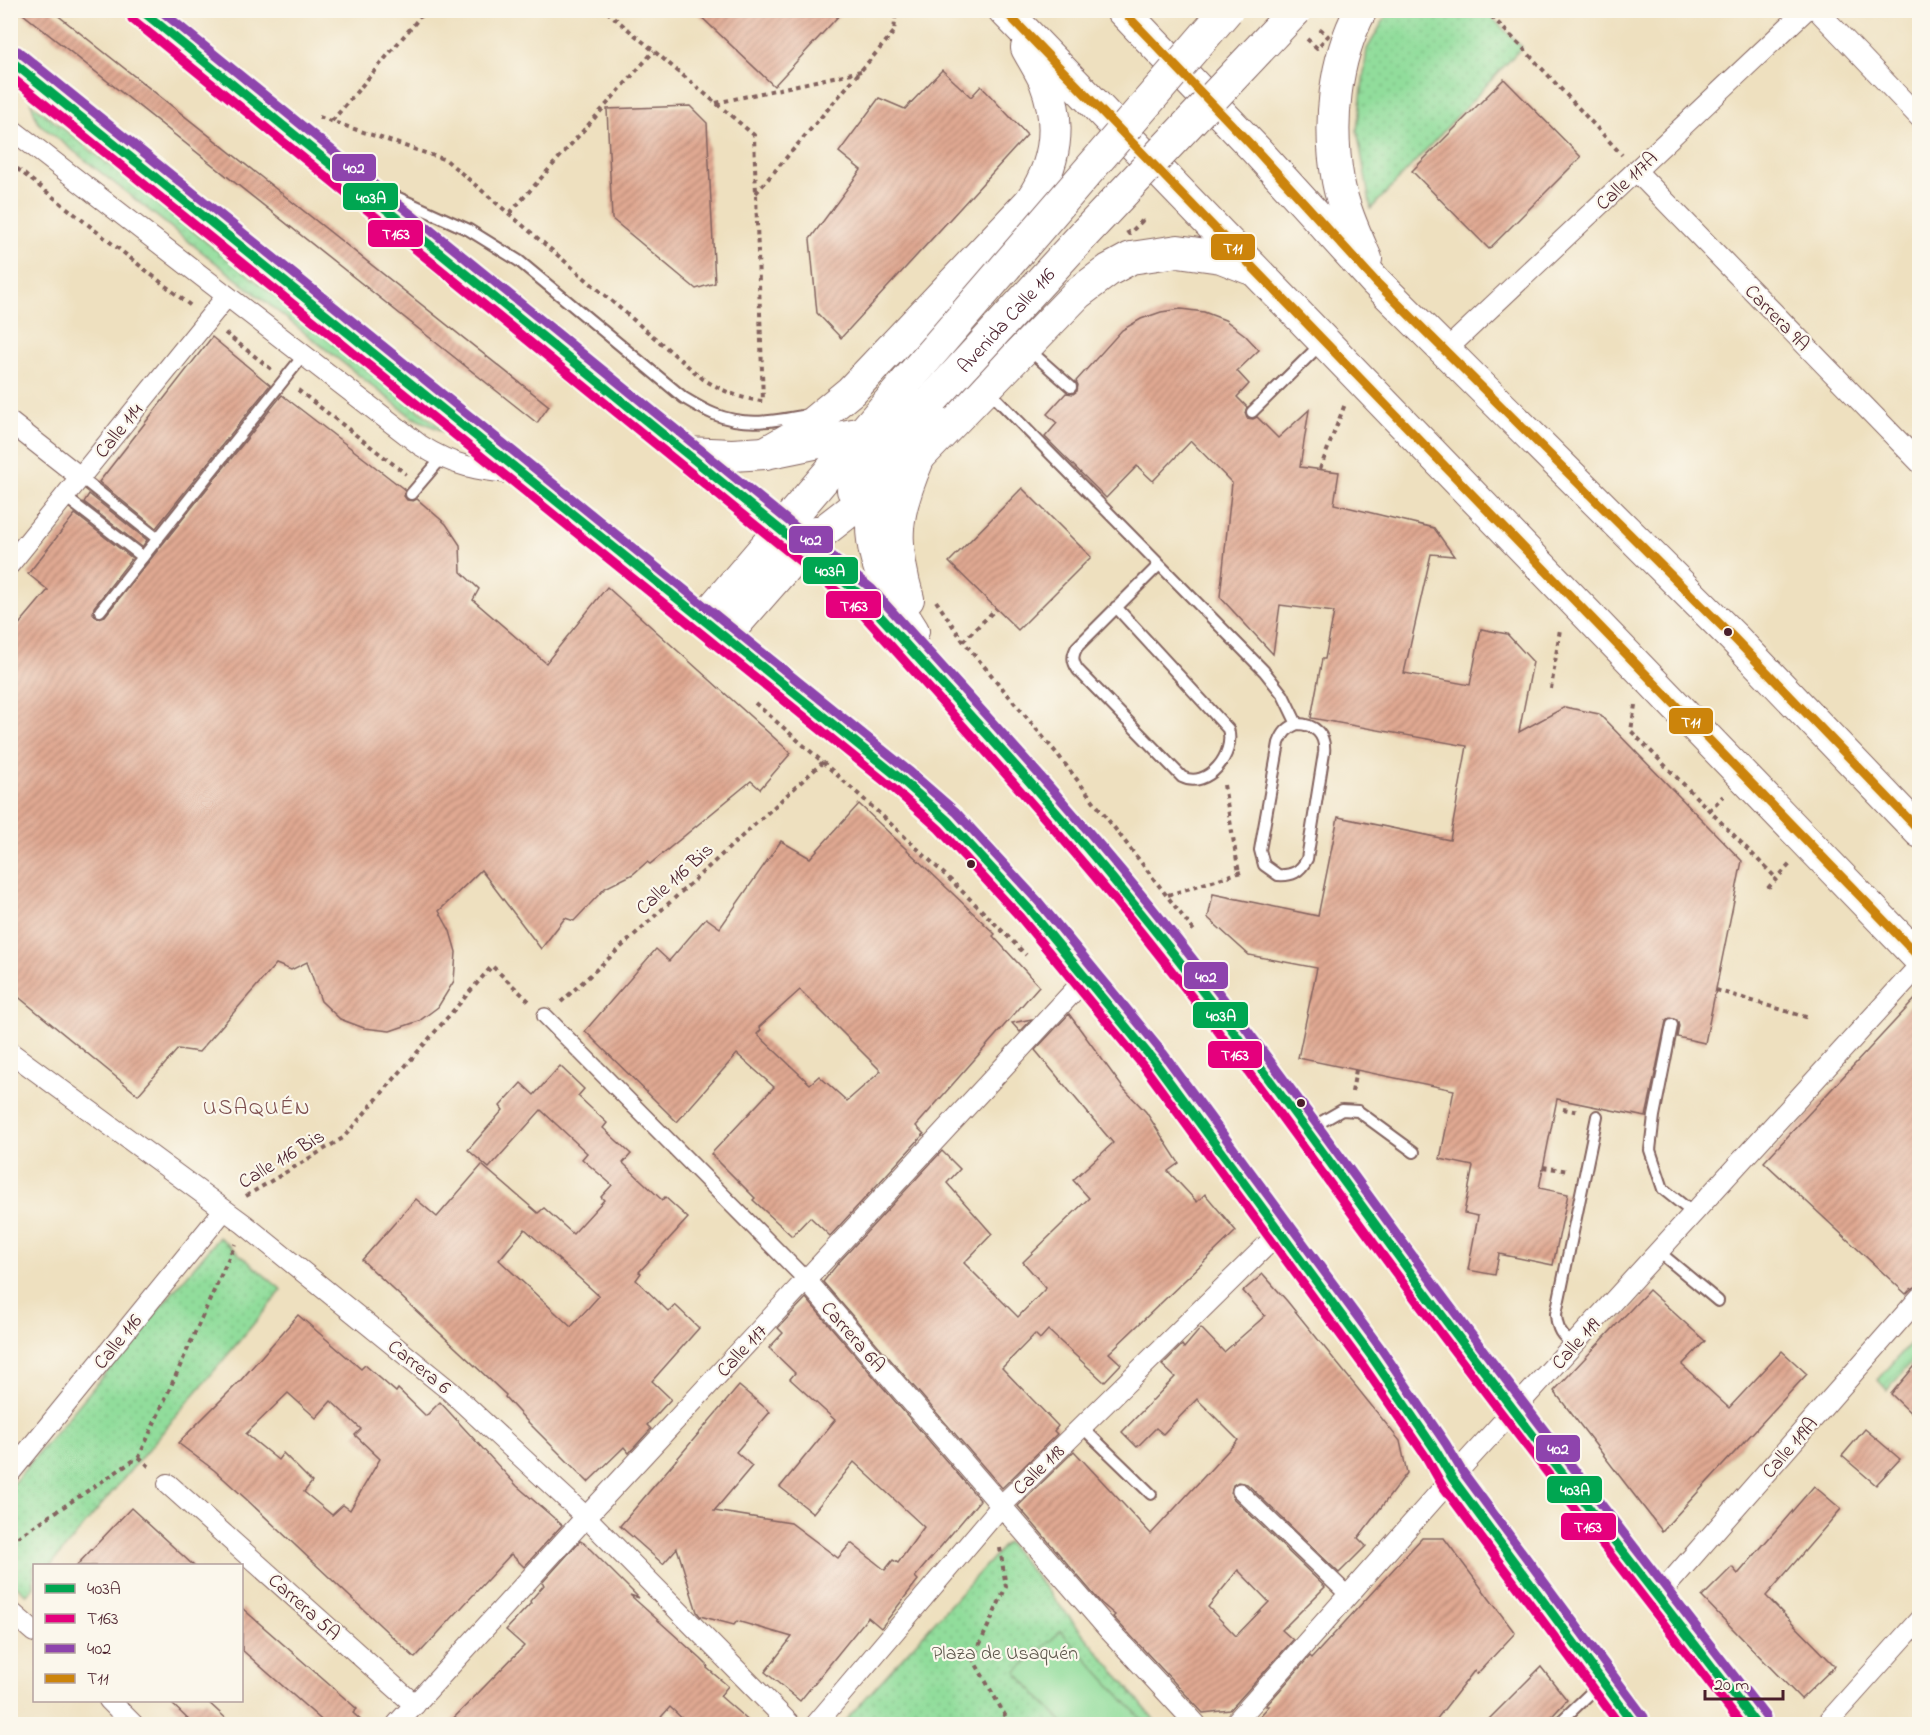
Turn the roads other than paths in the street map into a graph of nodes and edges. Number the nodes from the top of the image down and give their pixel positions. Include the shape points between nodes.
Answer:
1 (140, 10) edge
2 (1122, 10) edge
3 (1227, 10) edge
4 (1361, 10) edge
5 (1806, 10) edge
6 (1817, 10) edge
7 (1007, 14) edge
8 (1304, 23) edge
9 (10, 60) edge
10 (1920, 118) edge
11 (10, 128) edge
12 (1636, 171) junction
13 (340, 173) junction
14 (1255, 270) junction
15 (1376, 282) junction
16 (226, 297) junction
17 (1323, 341) junction
18 (1026, 347) junction
19 (1446, 350) junction
20 (303, 356) junction
21 (1071, 387) dead end
22 (986, 388) junction
23 (826, 412) junction
24 (1252, 412) dead end
25 (10, 423) edge
26 (876, 442) junction
27 (686, 453) junction
28 (765, 453) junction
29 (919, 457) junction
30 (441, 459) junction
31 (1920, 463) edge
32 (524, 475) junction
33 (80, 477) junction
34 (875, 491) junction
35 (411, 494) dead end
36 (64, 496) junction
37 (792, 538) junction
38 (158, 539) junction
39 (143, 558) junction
40 (10, 564) edge
41 (1159, 565) junction
42 (1116, 607) junction
43 (100, 611) dead end
44 (713, 629) junction
45 (955, 698) junction
46 (1297, 724) junction
47 (1920, 832) edge
48 (1920, 959) edge
49 (1920, 965) edge
50 (1086, 978) junction
51 (545, 1016) road end
52 (1672, 1025) dead end
53 (10, 1052) edge
54 (1597, 1116) dead end
55 (1306, 1131) junction
56 (1414, 1152) dead end
57 (224, 1210) junction
58 (1693, 1213) junction
59 (1280, 1232) junction
60 (1658, 1251) junction
61 (806, 1280) junction
62 (1920, 1297) edge
63 (1718, 1301) dead end
64 (1574, 1345) junction
65 (1514, 1409) junction
66 (1082, 1427) junction
67 (10, 1473) edge
68 (1452, 1478) junction
69 (168, 1484) dead end
70 (1240, 1491) dead end
71 (1151, 1494) dead end
72 (1002, 1505) junction
73 (586, 1517) junction
74 (1348, 1595) junction
75 (1658, 1596) junction
76 (10, 1611) edge
77 (1920, 1618) edge
78 (33, 1631) edge
79 (1604, 1681) junction
80 (415, 1705) junction
81 (397, 1725) edge
82 (790, 1725) edge
83 (816, 1725) edge
84 (1197, 1725) edge
85 (1233, 1725) edge
86 (1558, 1725) edge
87 (1634, 1725) edge
88 (1756, 1725) edge
89 (1826, 1725) edge

1 - 13 main road
2 - 15 main road
3 - 26 main road, Avenida Calle 116, bridge via 908,380
4 - 15 main road via 1346,44 1334,108 1334,145 1338,182 1349,220
5 - 12 street, Calle 117A
6 - 10 street
7 - 14 main road
7 - 23 main road via 1045,81 1051,102 1053,154 1040,187 890,350
8 - 26 main road, Avenida Calle 116, bridge via 1086,232 934,398
9 - 32 main road
11 - 16 street
12 - 19 street, Calle 117A
12 - 31 street, Carrera 9A
13 - 23 lane via 469,230 519,261 676,392 714,414 764,423
13 - 27 main road
14 - 17 main road
14 - 18 main road via 1221,257 1178,251 1131,258 1094,279
15 - 19 main road
16 - 20 street
16 - 33 street, Calle 114
17 - 24 lane
17 - 48 main road
18 - 21 lane
18 - 22 main road
19 - 47 main road via 1734,638
20 - 30 street
20 - 38 lane
22 - 29 main road
22 - 41 lane
23 - 28 main road
25 - 33 street
26 - 28 main road
26 - 34 main road
26 - 37 main road, Avenida Calle 116
27 - 28 main road
27 - 37 main road
29 - 34 main road
29 - 45 main road via 900,507 897,550 910,607
30 - 32 street via 487,471
30 - 35 lane
32 - 44 main road
33 - 36 street, Calle 114
33 - 38 lane
34 - 37 main road
34 - 45 main road via 871,529 882,576
36 - 39 lane
36 - 40 street, Calle 114
37 - 44 main road, Avenida Calle 116
37 - 45 main road via 863,597
38 - 39 lane
39 - 43 lane
41 - 42 lane
41 - 46 lane via 1271,679
42 - 42 lane via 1077,647 1073,663 1182,777 1200,780 1229,752 1228,729
44 - 50 main road via 947,820
45 - 55 main road via 1119,886
46 - 46 lane via 1316,729 1325,745 1307,859 1294,873 1278,875 1264,865 1260,850 1279,743 1283,734
49 - 58 street, Calle 119
50 - 59 main road via 1154,1060
50 - 61 street, Calle 117 via 950,1131
51 - 61 street, Carrera 6A
52 - 58 lane via 1650,1150 1663,1189
53 - 57 street, Carrera 6
54 - 64 lane via 1556,1314 1557,1327
55 - 56 lane via 1335,1113 1350,1109 1365,1114
55 - 65 main road
57 - 67 street, Calle 116
57 - 73 street, Carrera 6 via 450,1390
58 - 60 street, Calle 119
59 - 66 street, Calle 118
59 - 68 main road via 1372,1357
60 - 63 lane
60 - 64 street, Calle 119
61 - 72 street, Carrera 6A
61 - 73 street, Calle 117
62 - 75 street, Calle 119A
64 - 65 street, Calle 119
65 - 68 street, Calle 119
65 - 75 main road
66 - 71 lane
66 - 72 street, Calle 118
68 - 74 street, Calle 119
68 - 79 main road
69 - 80 street, Carrera 5A
70 - 74 street
72 - 83 street, Calle 118
72 - 84 street, Carrera 6A via 1107,1628
73 - 80 street, Calle 117
73 - 82 street, Carrera 6
74 - 85 street, Calle 119
75 - 88 main road
76 - 78 street
77 - 89 street
79 - 86 lane
79 - 87 main road
80 - 81 street, Calle 117

